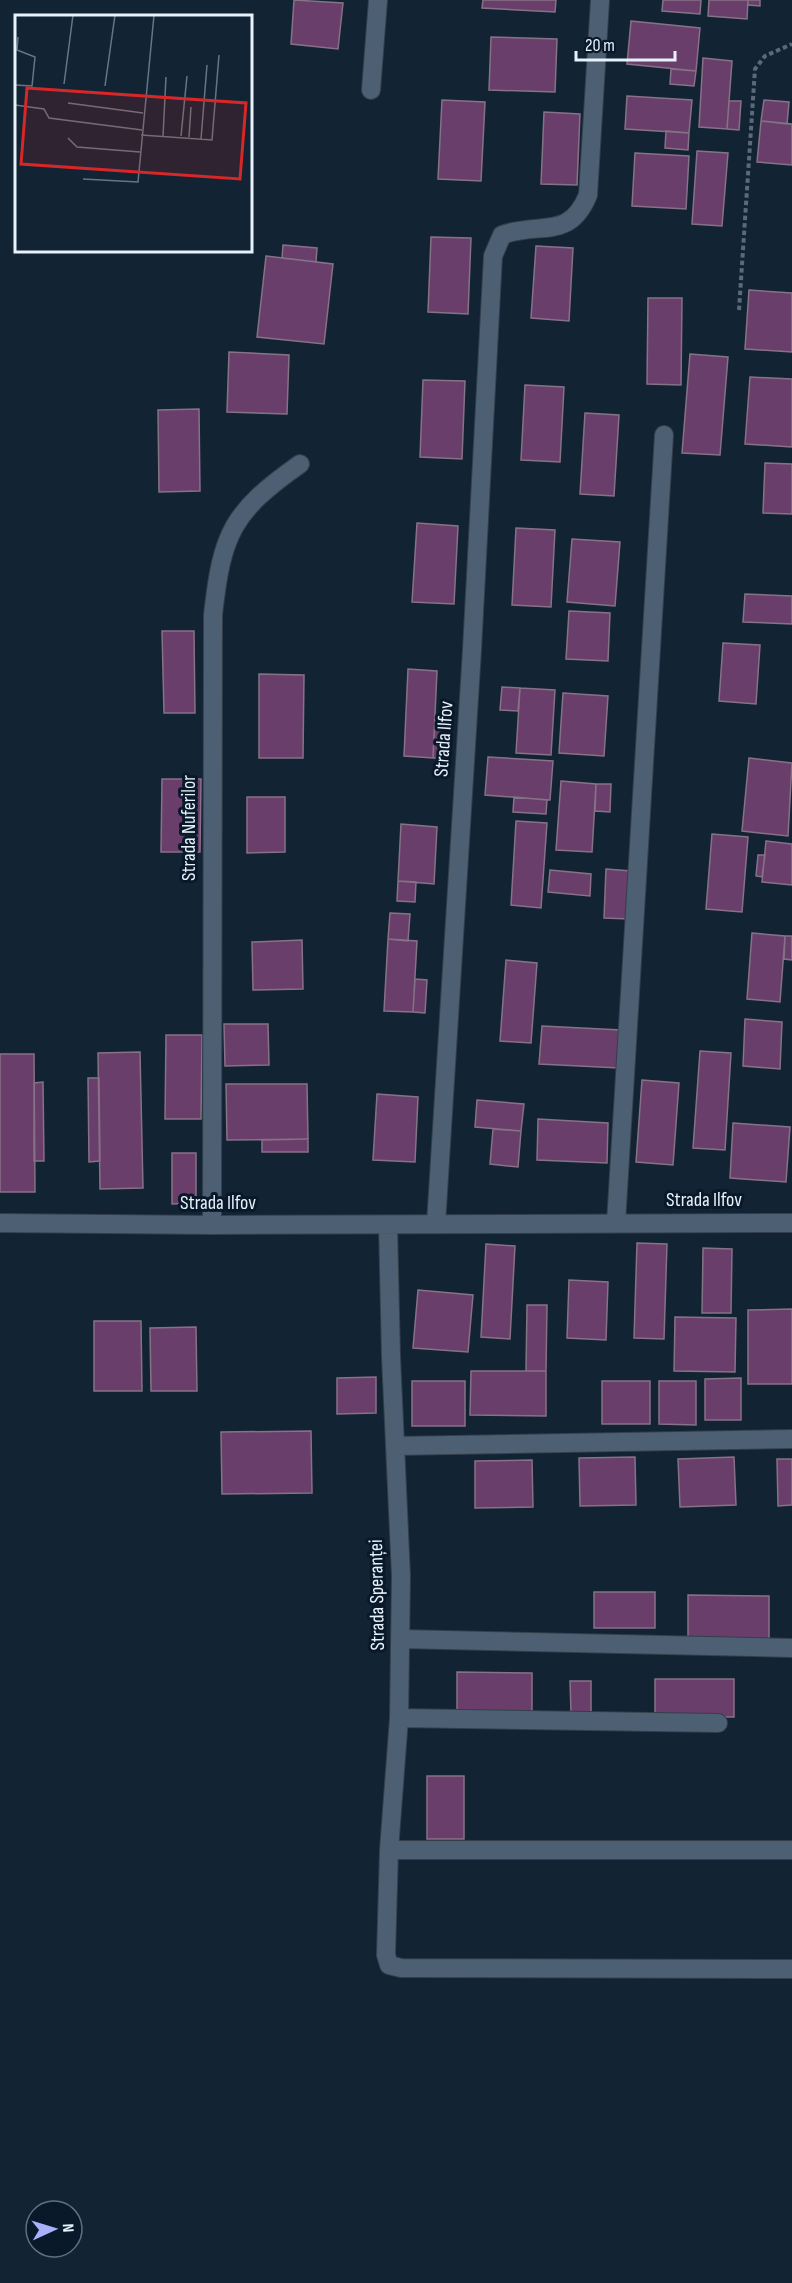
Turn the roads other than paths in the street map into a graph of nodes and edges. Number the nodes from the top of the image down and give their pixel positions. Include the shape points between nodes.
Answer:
1 (378, 0) edge
2 (600, 0) edge
3 (371, 90) dead end
4 (664, 435) dead end
5 (300, 464) dead end
6 (792, 1222) edge
7 (0, 1223) edge
8 (616, 1223) junction
9 (436, 1224) junction
10 (212, 1225) junction
11 (388, 1225) junction
12 (792, 1439) edge
13 (395, 1446) junction
14 (401, 1639) junction
15 (792, 1648) edge
16 (399, 1718) junction
17 (718, 1723) dead end
18 (389, 1850) junction
19 (792, 1850) edge
20 (792, 1969) edge

1 - 3 street
2 - 9 street, Strada Ilfov via 585,204 581,213 567,224 520,228 502,235 493,256
4 - 8 street
5 - 10 street, Strada Nuferilor via 245,510 228,536 213,615
6 - 8 street, Strada Ilfov
7 - 10 street, Strada Ilfov
8 - 9 street, Strada Ilfov
9 - 11 street, Strada Ilfov
10 - 11 street, Strada Ilfov
11 - 13 street, Strada Speranței
12 - 13 street
13 - 14 street, Strada Speranței
14 - 15 street
14 - 16 street, Strada Speranței
16 - 17 street
16 - 18 street, Strada Speranței
18 - 19 street
18 - 20 street, Strada Speranței via 388,1965

